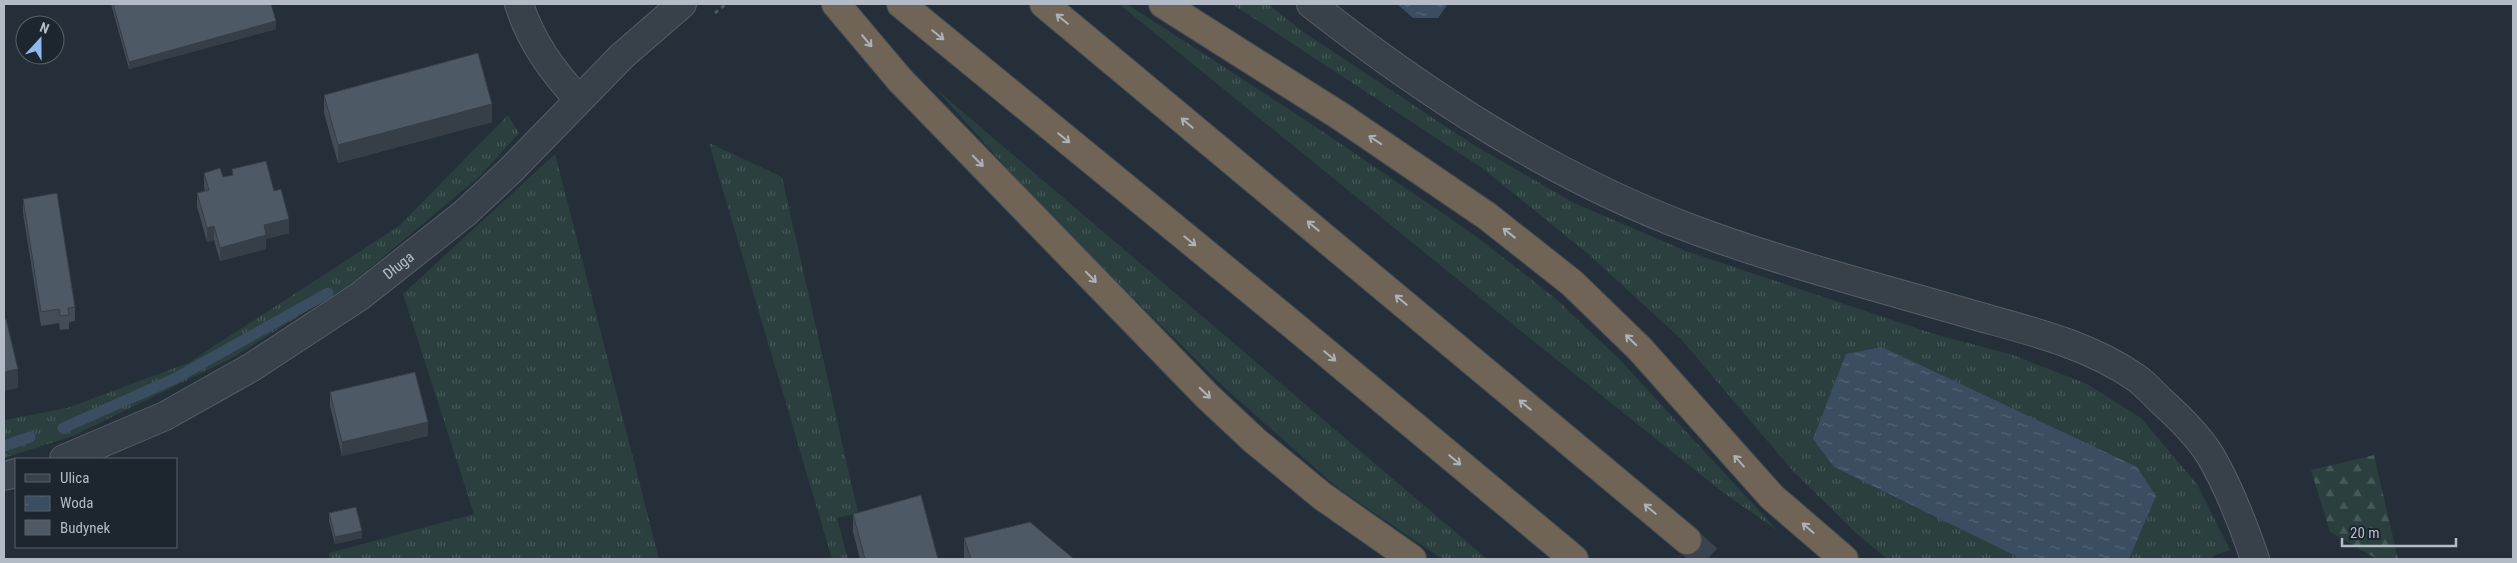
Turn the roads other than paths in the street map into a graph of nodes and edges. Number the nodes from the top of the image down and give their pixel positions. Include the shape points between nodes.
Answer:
1 (519, 4) edge
2 (682, 4) edge
3 (836, 4) edge
4 (901, 4) edge
5 (1044, 4) edge
6 (1163, 4) edge
7 (1311, 4) edge
8 (578, 99) junction
9 (66, 458) edge
10 (1688, 540) tunnel mouth
11 (1412, 559) edge
12 (1574, 559) edge
13 (1844, 559) edge
14 (2255, 559) edge

1 - 8 street via 536,45
2 - 8 street, Długa
3 -> 11 highway via 900,80 1207,396 1322,496
4 -> 12 highway
10 -> 5 highway
13 -> 6 highway via 1772,497 1640,349 1572,283 1487,216 1340,116
7 - 14 street via 1448,103 1522,150 1595,189 1692,229 1789,262 2091,352 2136,378 2184,422 2209,454 2236,508
8 - 9 street, Długa via 465,213 360,296 252,367 165,416

